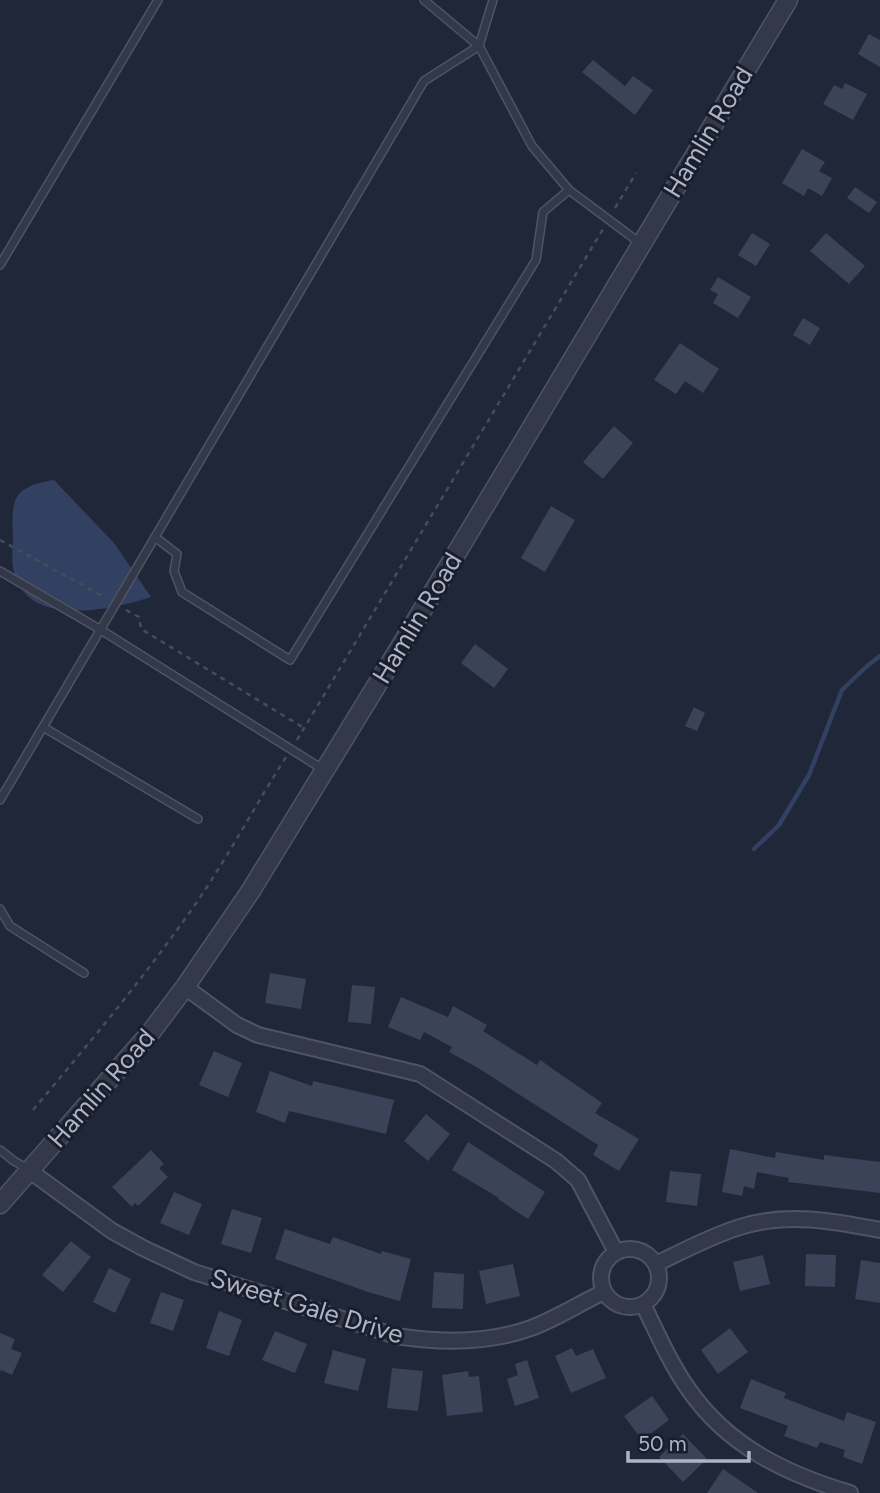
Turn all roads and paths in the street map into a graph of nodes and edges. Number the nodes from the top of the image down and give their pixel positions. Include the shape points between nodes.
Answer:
1 (158, 0) edge
2 (424, 0) edge
3 (493, 0) edge
4 (788, 0) edge
5 (479, 46) junction
6 (636, 173) dead end
7 (569, 190) junction
8 (613, 211) dead end
9 (602, 230) dead end
10 (641, 244) junction
11 (0, 265) edge
12 (155, 537) junction
13 (0, 540) edge
14 (0, 571) edge
15 (104, 596) dead end
16 (133, 614) dead end
17 (101, 630) junction
18 (43, 727) junction
19 (281, 765) dead end
20 (324, 770) junction
21 (0, 800) edge
22 (198, 819) dead end
23 (0, 909) edge
24 (84, 974) dead end
25 (185, 987) junction
26 (33, 1110) dead end
27 (0, 1150) edge
28 (30, 1171) junction
29 (0, 1204) edge
30 (880, 1230) edge
31 (616, 1252) junction
32 (656, 1264) junction
33 (604, 1292) junction
34 (643, 1304) junction
35 (850, 1493) edge

1 - 11 lane
2 - 5 lane
3 - 5 lane
4 - 10 street, Hamlin Road
5 - 7 lane via 532,146
5 - 12 lane via 424,81
6 - 8 path
7 - 10 lane
7 - 12 lane via 542,212 536,260 290,660 182,592 174,571 177,554
9 - 16 path via 303,730 141,629 139,617
10 - 20 street, Hamlin Road
12 - 17 lane
13 - 15 path
14 - 17 lane
17 - 18 lane
17 - 20 lane
18 - 21 lane
18 - 22 lane
19 - 26 path via 206,888 150,966
20 - 25 street, Hamlin Road
23 - 24 lane via 10,926
25 - 28 street, Hamlin Road
25 - 31 street via 258,1035 420,1074 556,1161 578,1180
27 - 28 lane
28 - 29 street, Hamlin Road
28 - 33 street, Sweet Gale Drive via 112,1231 194,1272 396,1336 430,1341 489,1340 532,1328
30 - 32 street via 826,1220 768,1221 713,1237
31 - 32 street via 639,1250
31 - 33 street via 601,1270
32 - 34 street via 658,1287
33 - 34 street via 621,1306
34 - 35 street via 672,1364 709,1416 750,1451 780,1468

